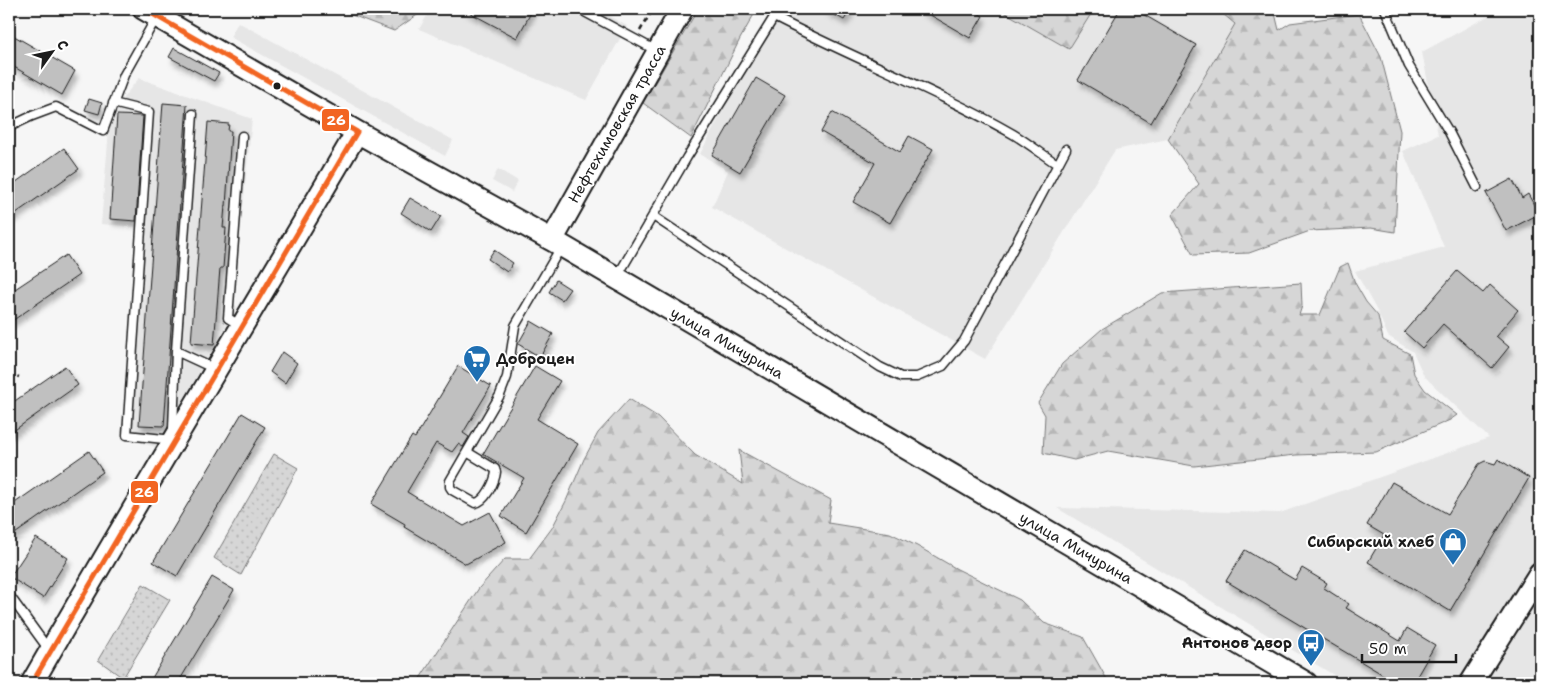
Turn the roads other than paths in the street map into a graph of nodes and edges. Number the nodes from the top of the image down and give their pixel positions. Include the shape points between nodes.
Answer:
1 (579, 9) edge
2 (682, 9) edge
3 (779, 9) edge
4 (1385, 9) edge
5 (151, 13) edge
6 (774, 17) junction
7 (658, 52) junction
8 (114, 103) junction
9 (193, 114) dead end
10 (9, 127) edge
11 (357, 132) junction
12 (242, 136) dead end
13 (1066, 149) dead end
14 (1057, 164) junction
15 (1477, 187) dead end
16 (653, 216) junction
17 (557, 243) junction
18 (617, 278) junction
19 (243, 326) junction
20 (176, 351) junction
21 (217, 370) junction
22 (173, 440) junction
23 (467, 452) junction
24 (1540, 573) edge
25 (9, 595) edge
26 (50, 652) junction
27 (32, 683) edge
28 (1306, 683) edge
29 (1471, 683) edge

1 - 7 lane
2 - 7 main road, Нефтехимовская трасса
3 - 6 lane
4 - 15 lane via 1409,66 1449,132
5 - 8 lane
5 - 11 main road, улица Мичурина
6 - 14 lane via 1013,134
6 - 16 lane
7 - 17 main road, Нефтехимовская трасса
8 - 10 lane via 103,131 56,107
8 - 22 lane via 149,112 127,435
9 - 20 lane
11 - 17 main road, улица Мичурина
11 - 19 main road
12 - 19 lane via 228,318
13 - 14 lane
14 - 16 lane via 964,341 944,366 917,377 901,377 880,367
16 - 18 lane
17 - 18 main road, улица Мичурина
17 - 23 lane via 513,332 504,387
18 - 28 main road, улица Мичурина
19 - 21 main road
20 - 21 lane
20 - 22 lane
21 - 22 main road
22 - 26 main road
23 - 23 lane via 450,481 450,487 478,503 496,472
24 - 29 main road
25 - 26 lane
26 - 27 main road

